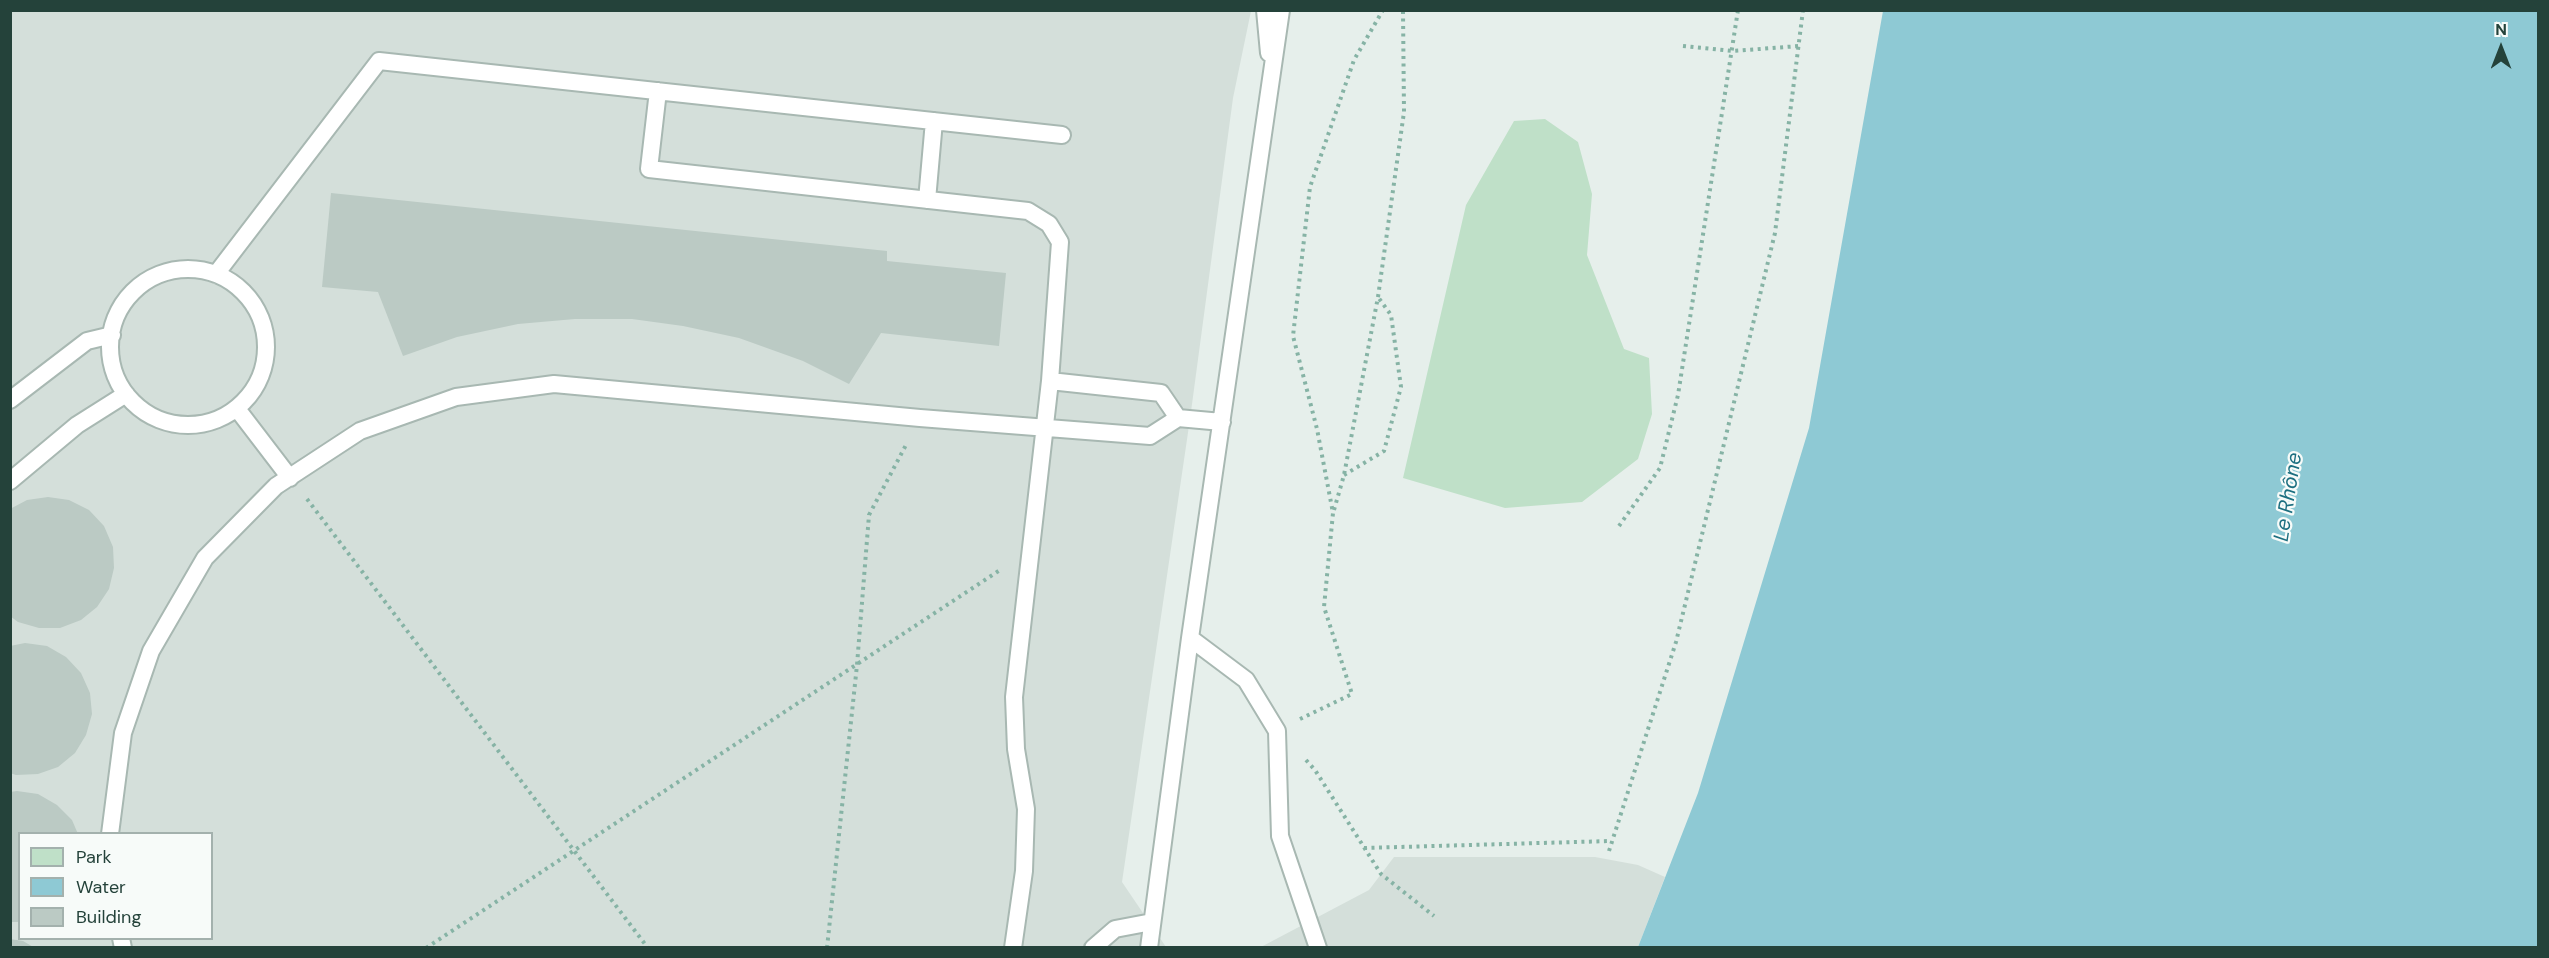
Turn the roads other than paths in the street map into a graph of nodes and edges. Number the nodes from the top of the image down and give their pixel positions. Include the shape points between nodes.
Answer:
1 (1265, 10) edge
2 (1281, 10) edge
3 (1272, 87) junction
4 (658, 91) junction
5 (934, 121) junction
6 (1062, 135) dead end
7 (927, 200) junction
8 (216, 274) junction
9 (112, 335) junction
10 (1050, 381) junction
11 (126, 394) junction
12 (10, 400) edge
13 (238, 410) junction
14 (1178, 418) junction
15 (1222, 422) junction
16 (1043, 426) junction
17 (290, 478) junction
18 (10, 481) edge
19 (1190, 638) junction
20 (110, 832) edge
21 (1152, 922) junction
22 (1013, 948) edge
23 (1093, 948) edge
24 (1149, 948) edge
25 (1318, 948) edge

1 - 3 lane
2 - 3 lane
3 - 15 lane
4 - 5 lane
4 - 7 lane via 649,169
4 - 8 lane via 379,61
5 - 6 lane
5 - 7 lane
7 - 10 lane via 1028,211 1049,224 1060,242
8 - 9 lane via 210,270 169,270 133,290 114,317
8 - 13 lane via 246,291 266,327 264,374
9 - 11 lane via 109,354 120,388
9 - 12 lane via 87,341
10 - 14 lane via 1161,393
10 - 16 lane
11 - 13 lane via 145,414 177,426 208,424
11 - 18 lane via 77,425
13 - 17 lane
14 - 15 lane
14 - 16 lane via 1150,436
15 - 19 lane
16 - 17 lane via 554,384 456,397 360,431
16 - 22 lane via 1014,697 1016,749 1026,809 1024,871
17 - 20 lane via 276,486 205,558 151,651 123,733
19 - 21 lane
19 - 25 lane via 1246,680 1277,731 1280,836
21 - 23 lane via 1115,929
21 - 24 lane

